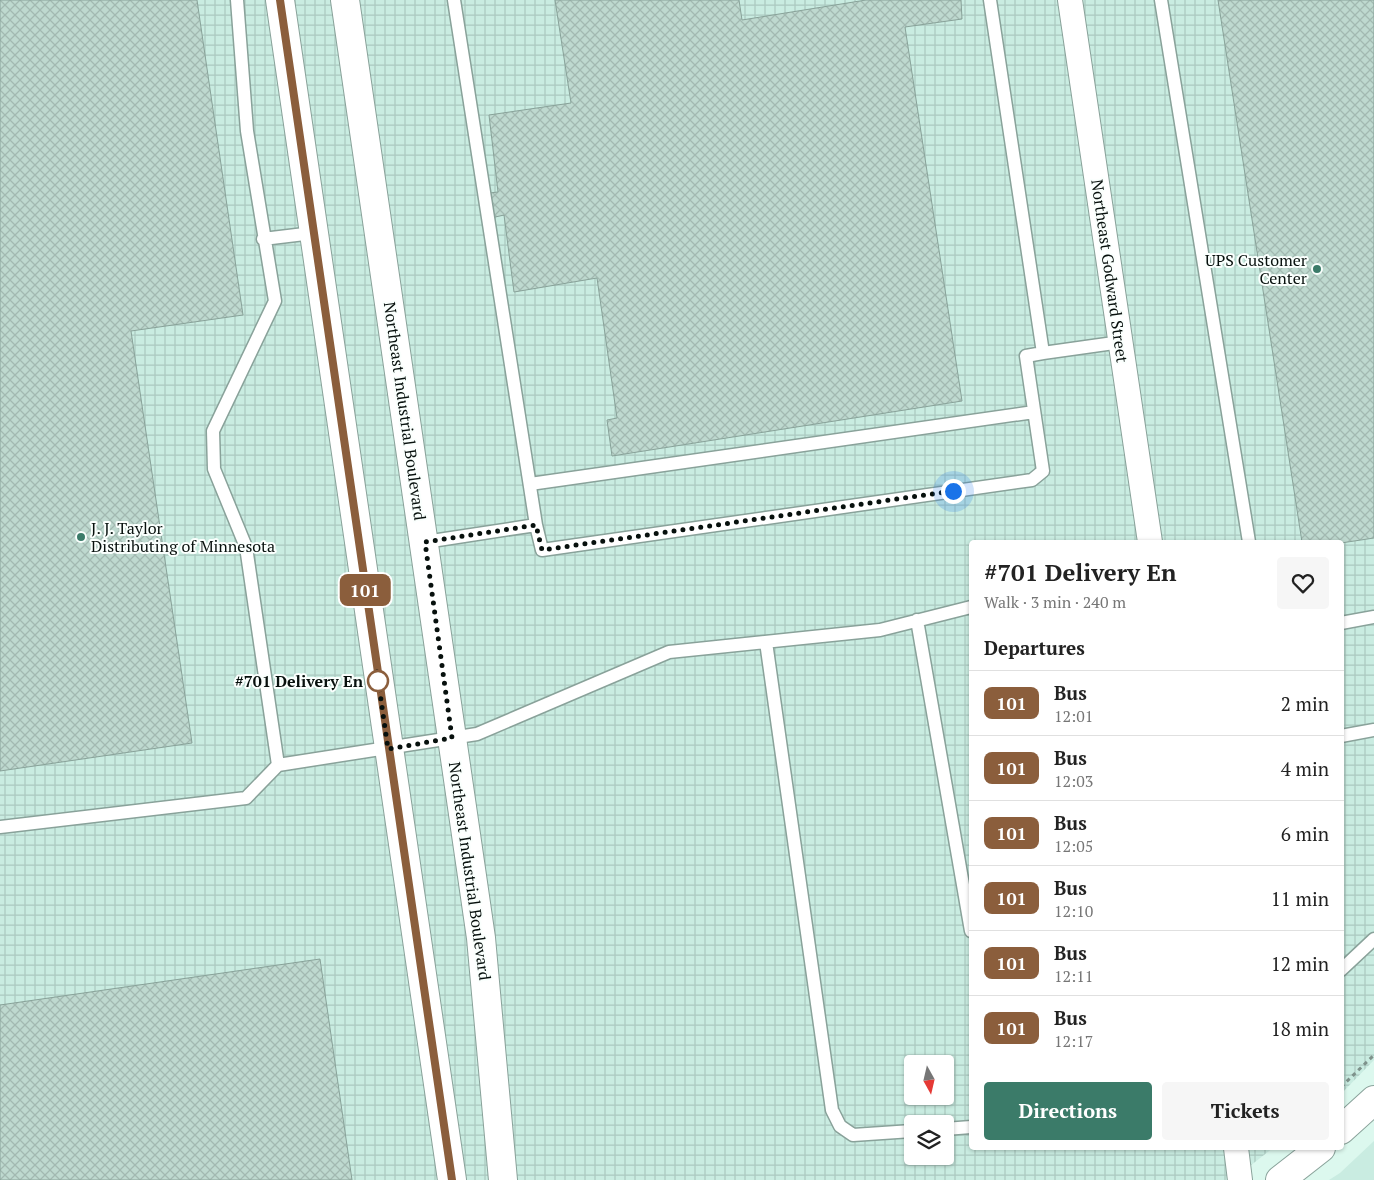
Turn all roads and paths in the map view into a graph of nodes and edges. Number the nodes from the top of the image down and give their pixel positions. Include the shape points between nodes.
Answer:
1 (237, 0) edge
2 (280, 0) edge
3 (345, 0) edge
4 (454, 0) edge
5 (1070, 0) edge
6 (1161, 0) edge
7 (994, 1) edge
8 (313, 233) junction
9 (263, 239) junction
10 (1121, 342) junction
11 (1043, 353) junction
12 (1034, 412) junction
13 (530, 484) junction
14 (536, 525) junction
15 (1150, 540) edge
16 (1249, 540) edge
17 (425, 542) junction
18 (969, 607) edge
19 (1374, 617) edge
20 (917, 620) junction
21 (1344, 622) edge
22 (766, 642) junction
23 (1374, 730) edge
24 (1344, 735) edge
25 (452, 738) junction
26 (388, 749) junction
27 (278, 765) junction
28 (0, 827) edge
29 (969, 920) edge
30 (1374, 939) edge
31 (1344, 967) edge
32 (1374, 1055) edge
33 (1344, 1084) edge
34 (1372, 1108) edge
35 (969, 1127) edge
36 (954, 1128) edge
37 (1344, 1128) edge
38 (904, 1132) edge
39 (1236, 1150) edge
40 (1318, 1150) edge
41 (452, 1180) edge
42 (503, 1180) edge
43 (1240, 1180) edge
44 (1280, 1180) edge

1 - 9 lane via 247,130
2 - 8 street
3 - 17 street, Northeast Industrial Boulevard
4 - 13 lane
5 - 10 street, Northeast Godward Street
6 - 16 lane
7 - 11 lane
8 - 9 lane
8 - 26 street
9 - 27 lane via 275,301 213,431 214,469 246,547
10 - 11 lane
10 - 15 street, Northeast Godward Street
11 - 12 lane via 1026,356
12 - 13 lane
12 - 14 lane via 1043,471 1032,480 542,550
13 - 14 lane
14 - 17 lane
17 - 25 street, Northeast Industrial Boulevard
18 - 20 lane
19 - 21 lane
20 - 22 lane via 880,630
20 - 29 lane
22 - 25 lane via 669,652 477,734
22 - 38 lane via 832,1110 840,1126 853,1135
23 - 24 lane
25 - 26 lane
25 - 42 street, Northeast Industrial Boulevard via 481,938
26 - 27 lane
26 - 41 street
27 - 28 lane via 246,798
30 - 31 lane
32 - 33 path
34 - 37 street
35 - 36 lane
39 - 43 street
40 - 44 street

